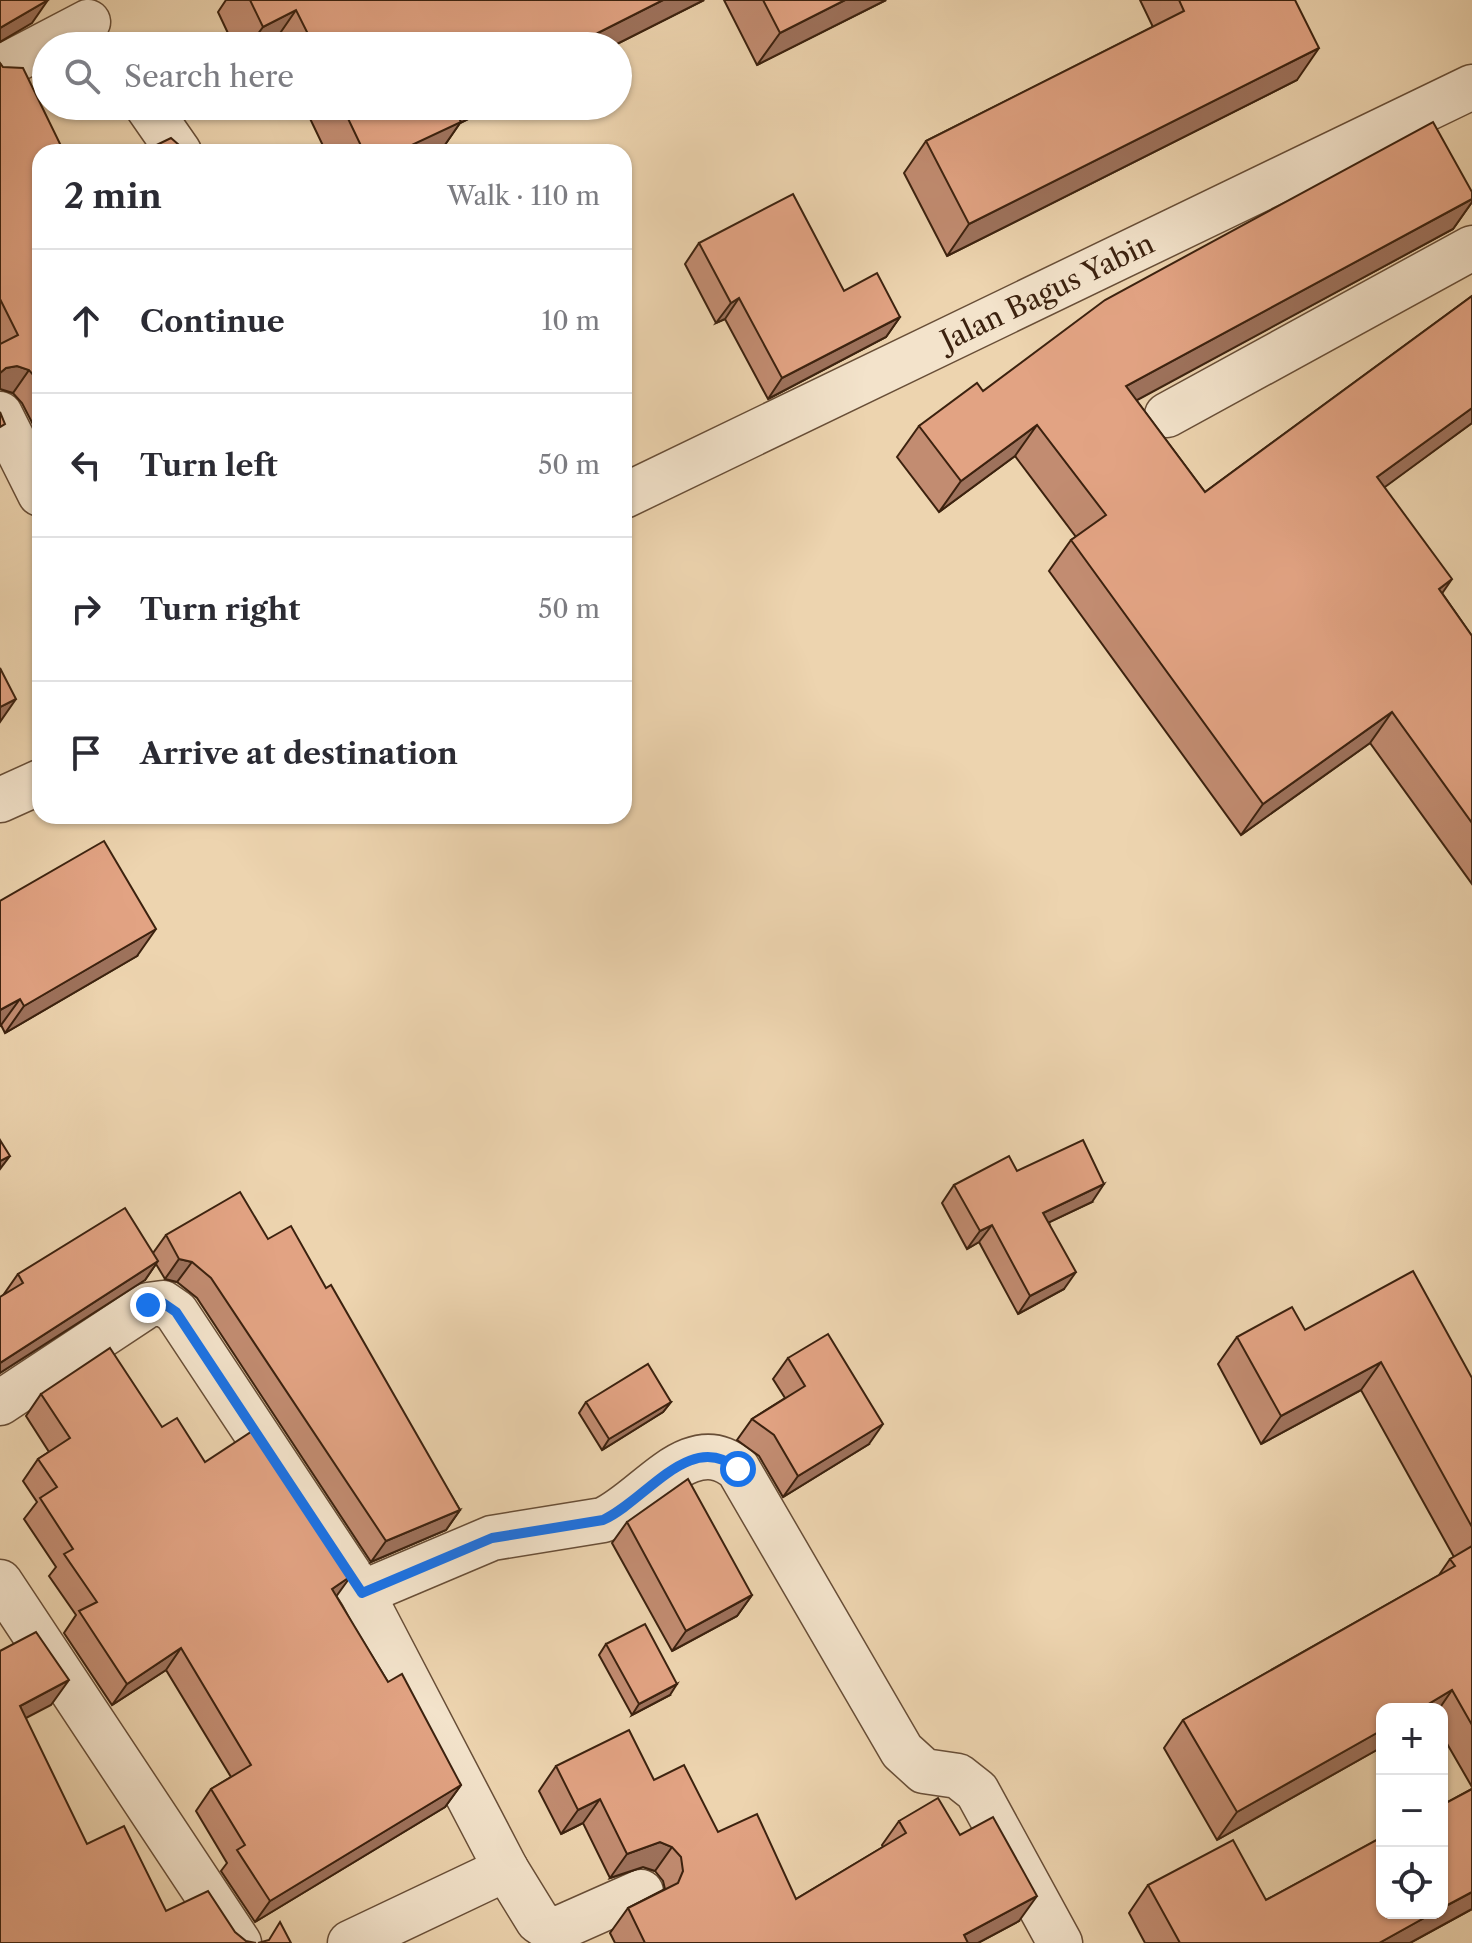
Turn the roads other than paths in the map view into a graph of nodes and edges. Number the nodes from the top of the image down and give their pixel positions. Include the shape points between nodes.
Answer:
1 (32, 52) edge
2 (0, 68) edge
3 (1472, 87) edge
4 (157, 120) edge
5 (173, 144) edge
6 (1472, 248) edge
7 (0, 414) edge
8 (1167, 415) dead end
9 (32, 478) edge
10 (632, 492) edge
11 (32, 786) edge
12 (0, 800) edge
13 (0, 1403) edge
14 (0, 1582) edge
15 (362, 1593) junction
16 (506, 1869) junction
17 (641, 1892) dead end
18 (239, 1943) edge
19 (350, 1943) edge
20 (1060, 1943) edge

1 - 2 street
3 - 10 street, Jalan Bagus Yabin
4 - 5 street
6 - 8 street
7 - 9 street
11 - 12 street
13 - 15 street via 148,1305 163,1303 176,1312
14 - 18 street
15 - 16 street
15 - 20 street via 492,1538 603,1520 692,1457 725,1458 738,1469 902,1751 924,1771 958,1776 977,1791
16 - 17 street via 538,1921 553,1931
16 - 19 street

